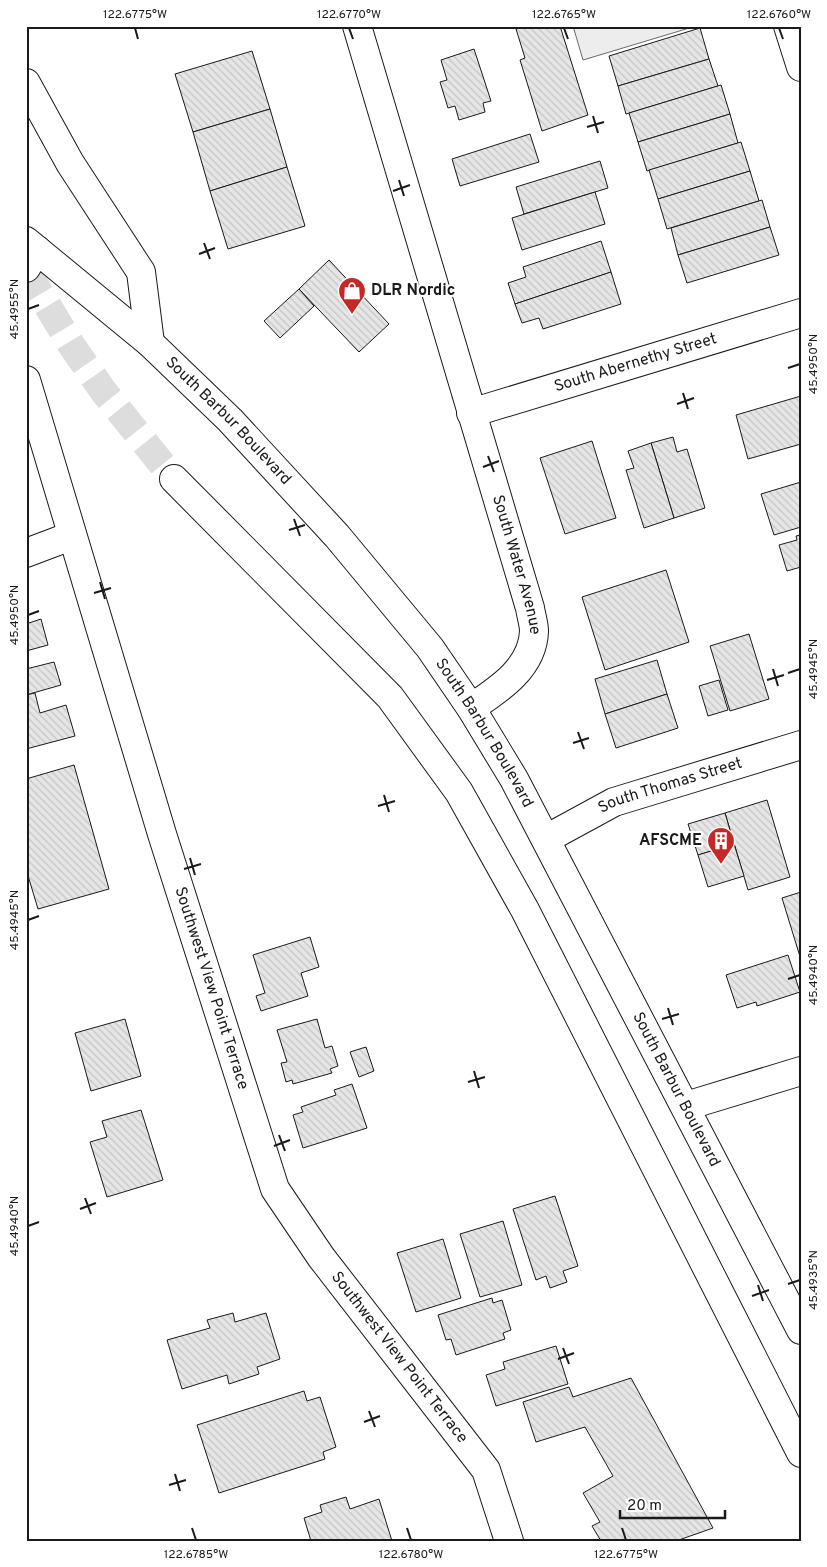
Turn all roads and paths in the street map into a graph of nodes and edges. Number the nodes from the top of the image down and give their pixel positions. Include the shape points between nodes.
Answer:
1 (357, 26) edge
2 (788, 26) edge
3 (801, 67) edge
4 (26, 83) edge
5 (30, 253) edge
6 (801, 313) edge
7 (150, 343) junction
8 (26, 380) edge
9 (471, 413) junction
10 (174, 479) tunnel mouth
11 (71, 536) junction
12 (26, 553) edge
13 (471, 708) junction
14 (801, 745) edge
15 (546, 838) junction
16 (801, 1071) edge
17 (686, 1106) junction
18 (801, 1330) edge
19 (801, 1454) edge
20 (509, 1541) edge

1 - 9 street, South Water Avenue
2 - 3 street
4 - 7 street via 70,163 141,272
5 - 7 street, South Barbur Boulevard
6 - 9 street, South Abernethy Street
7 - 13 street, South Barbur Boulevard via 230,420 337,536 430,648
8 - 11 street, Southwest View Point Terrace
9 - 13 street, South Water Avenue via 530,608 534,631 531,649 507,684
10 - 19 street via 390,697 459,792 525,910
11 - 12 street
11 - 20 street, Southwest View Point Terrace via 275,1189 316,1250 486,1470
13 - 15 street, South Barbur Boulevard
14 - 15 street, South Thomas Street via 614,802
15 - 17 street, South Barbur Boulevard
16 - 17 street
17 - 18 street, South Barbur Boulevard

